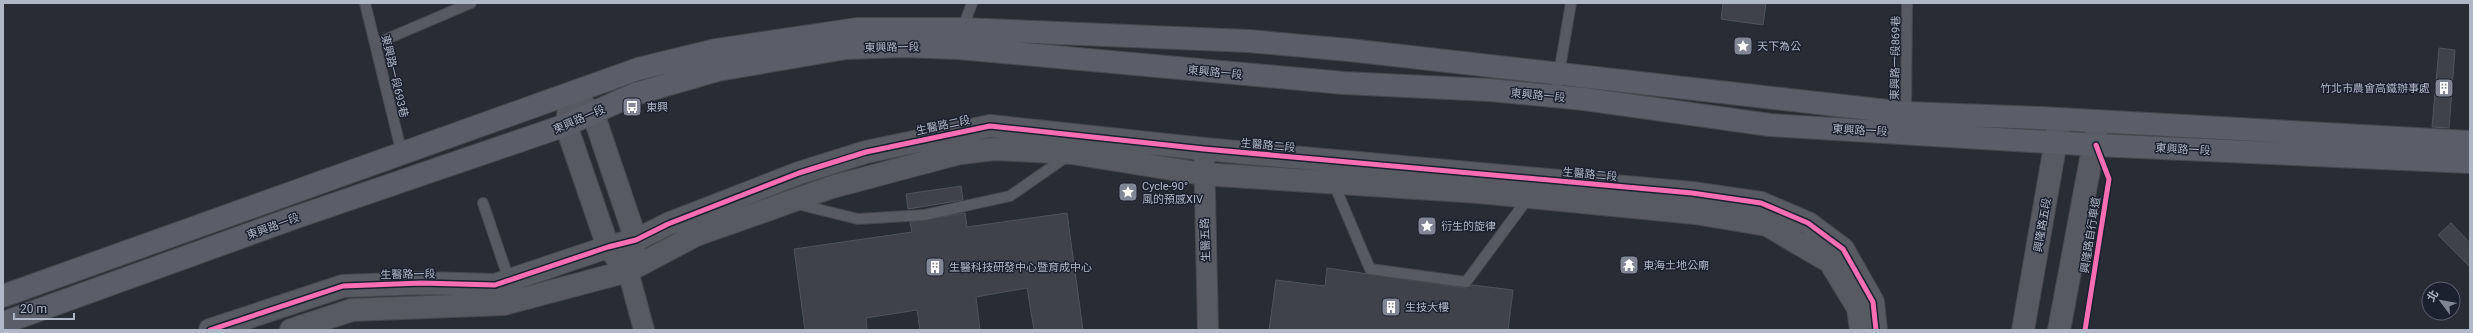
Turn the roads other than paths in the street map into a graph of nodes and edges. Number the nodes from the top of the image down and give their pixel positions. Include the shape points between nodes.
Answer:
1 (365, 3) edge
2 (471, 3) edge
3 (972, 3) edge
4 (1571, 3) edge
5 (1907, 3) edge
6 (960, 38) junction
7 (375, 44) junction
8 (1559, 73) junction
9 (571, 94) junction
10 (1555, 97) junction
11 (1906, 112) junction
12 (593, 113) junction
13 (2059, 120) junction
14 (2098, 122) junction
15 (566, 125) junction
16 (2057, 142) junction
17 (2470, 142) edge
18 (2096, 145) junction
19 (1204, 149) junction
20 (1072, 153) junction
21 (402, 154) junction
22 (2470, 162) edge
23 (1203, 174) junction
24 (1333, 182) junction
25 (1529, 197) junction
26 (790, 202) junction
27 (483, 203) dead end
28 (636, 240) junction
29 (608, 247) junction
30 (628, 271) junction
31 (509, 280) junction
32 (3, 296) edge
33 (3, 323) edge
34 (210, 330) edge
35 (291, 330) edge
36 (644, 330) edge
37 (1208, 330) edge
38 (1861, 330) edge
39 (1876, 330) edge
40 (2023, 330) edge
41 (2059, 330) edge

1 - 7 lane, 東興路一段693巷
2 - 7 lane
3 - 6 lane
4 - 8 lane
5 - 11 lane, 東興路一段869巷
6 - 8 main road, 東興路一段 via 1248,41
6 - 9 main road, 東興路一段 via 858,29 716,50 638,69
6 - 10 main road, 東興路一段 via 1344,83 1489,90
6 - 12 main road, 東興路一段 via 904,46 846,48 718,70 635,94
7 - 21 lane, 東興路一段693巷
8 - 10 lane
8 - 11 main road, 東興路一段
9 - 12 street
9 - 15 street
9 - 21 main road, 東興路一段
10 - 16 main road, 東興路一段 via 1770,125
11 - 13 main road, 東興路一段
12 - 15 main road, 東興路一段
12 - 28 street
13 - 14 main road, 東興路一段
13 - 16 street, 興隆路五段
14 - 17 main road, 東興路一段
14 - 18 street
15 - 29 street
15 - 33 main road, 東興路一段 via 291,219
16 - 18 main road, 東興路一段
16 - 40 street, 興隆路五段
18 - 22 main road, 東興路一段
18 - 41 street
19 - 23 street, 生醫五路
19 - 28 street, 生醫路二段 via 990,126 866,152 799,173 668,224
19 - 39 street, 生醫路二段 via 1692,193 1761,203 1808,223 1843,249 1873,302
20 - 23 street
20 - 26 street via 995,149 960,153 832,187
20 - 26 lane via 1010,196 924,215 858,218
21 - 32 main road, 東興路一段
23 - 24 street
23 - 37 street, 生醫五路
24 - 25 street
24 - 25 lane via 1370,269 1466,282
25 - 38 street via 1695,213 1767,225 1830,262 1858,308
26 - 30 street via 696,235
27 - 31 lane
28 - 29 street, 生醫路二段
28 - 30 street
29 - 30 street
29 - 31 street, 生醫路一段
30 - 35 street via 504,304 352,310
30 - 36 street
31 - 34 street, 生醫路一段 via 495,285 422,283 343,286

